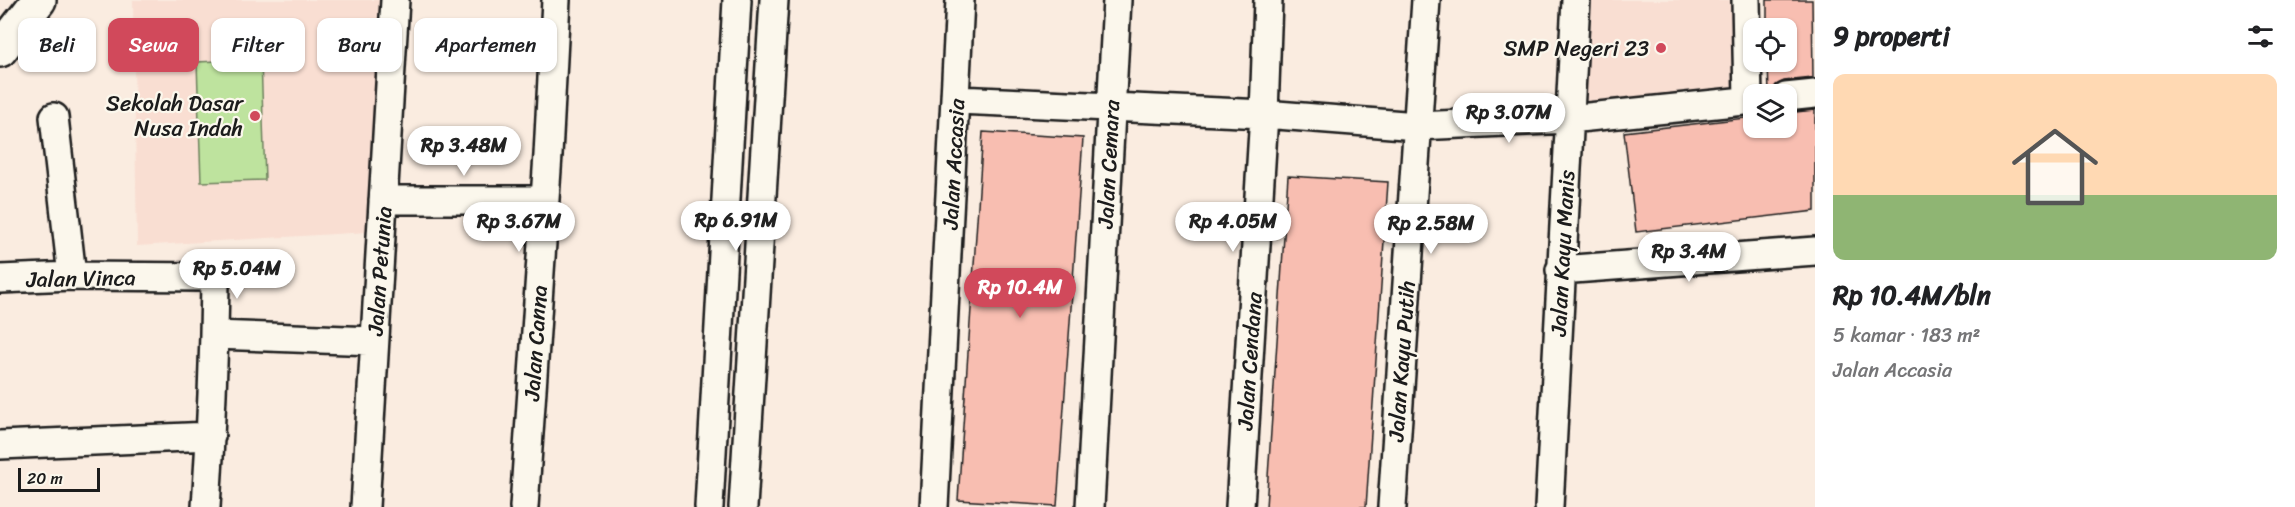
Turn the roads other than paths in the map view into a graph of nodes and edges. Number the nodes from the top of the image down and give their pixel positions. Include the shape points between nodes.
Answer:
1 (39, 0) edge
2 (395, 0) edge
3 (556, 0) edge
4 (737, 0) edge
5 (774, 0) edge
6 (960, 0) edge
7 (1117, 0) edge
8 (1268, 0) edge
9 (1426, 0) edge
10 (1576, 0) edge
11 (1746, 0) edge
12 (0, 50) edge
13 (1750, 84) edge
14 (1815, 94) edge
15 (1797, 96) edge
16 (957, 100) junction
17 (1743, 101) edge
18 (1110, 108) junction
19 (1264, 114) junction
20 (54, 117) dead end
21 (1569, 119) junction
22 (1417, 126) junction
23 (383, 200) junction
24 (545, 200) junction
25 (1815, 251) edge
26 (1560, 270) junction
27 (72, 276) junction
28 (0, 279) edge
29 (214, 335) junction
30 (374, 341) junction
31 (211, 436) junction
32 (0, 445) edge
33 (206, 507) edge
34 (365, 507) edge
35 (524, 507) edge
36 (709, 507) edge
37 (743, 507) edge
38 (934, 507) edge
39 (1090, 507) edge
40 (1240, 507) edge
41 (1392, 507) edge
42 (1549, 507) edge

1 - 12 highway
2 - 23 street, Jalan Petunia
3 - 24 street, Jalan Canna
4 - 36 street
5 - 37 street
6 - 16 street, Jalan Accasia
7 - 18 street, Jalan Cemara
8 - 19 street, Jalan Cendana
9 - 22 street, Jalan Kayu Putih
10 - 21 street, Jalan Kayu Manis
11 - 13 street
14 - 15 street
16 - 18 street
16 - 38 street, Jalan Accasia
17 - 21 street
18 - 19 street
18 - 39 street, Jalan Cemara
19 - 22 street
19 - 40 street, Jalan Cendana
20 - 27 street
21 - 22 street
21 - 26 street, Jalan Kayu Manis
22 - 41 street, Jalan Kayu Putih
23 - 24 street
23 - 30 street, Jalan Petunia
24 - 35 street, Jalan Canna
25 - 26 street
26 - 42 street, Jalan Kayu Manis
27 - 28 street, Jalan Vinca
27 - 29 street, Jalan Vinca via 212,278
29 - 30 street
29 - 31 street
30 - 34 street, Jalan Petunia
31 - 32 street
31 - 33 street

